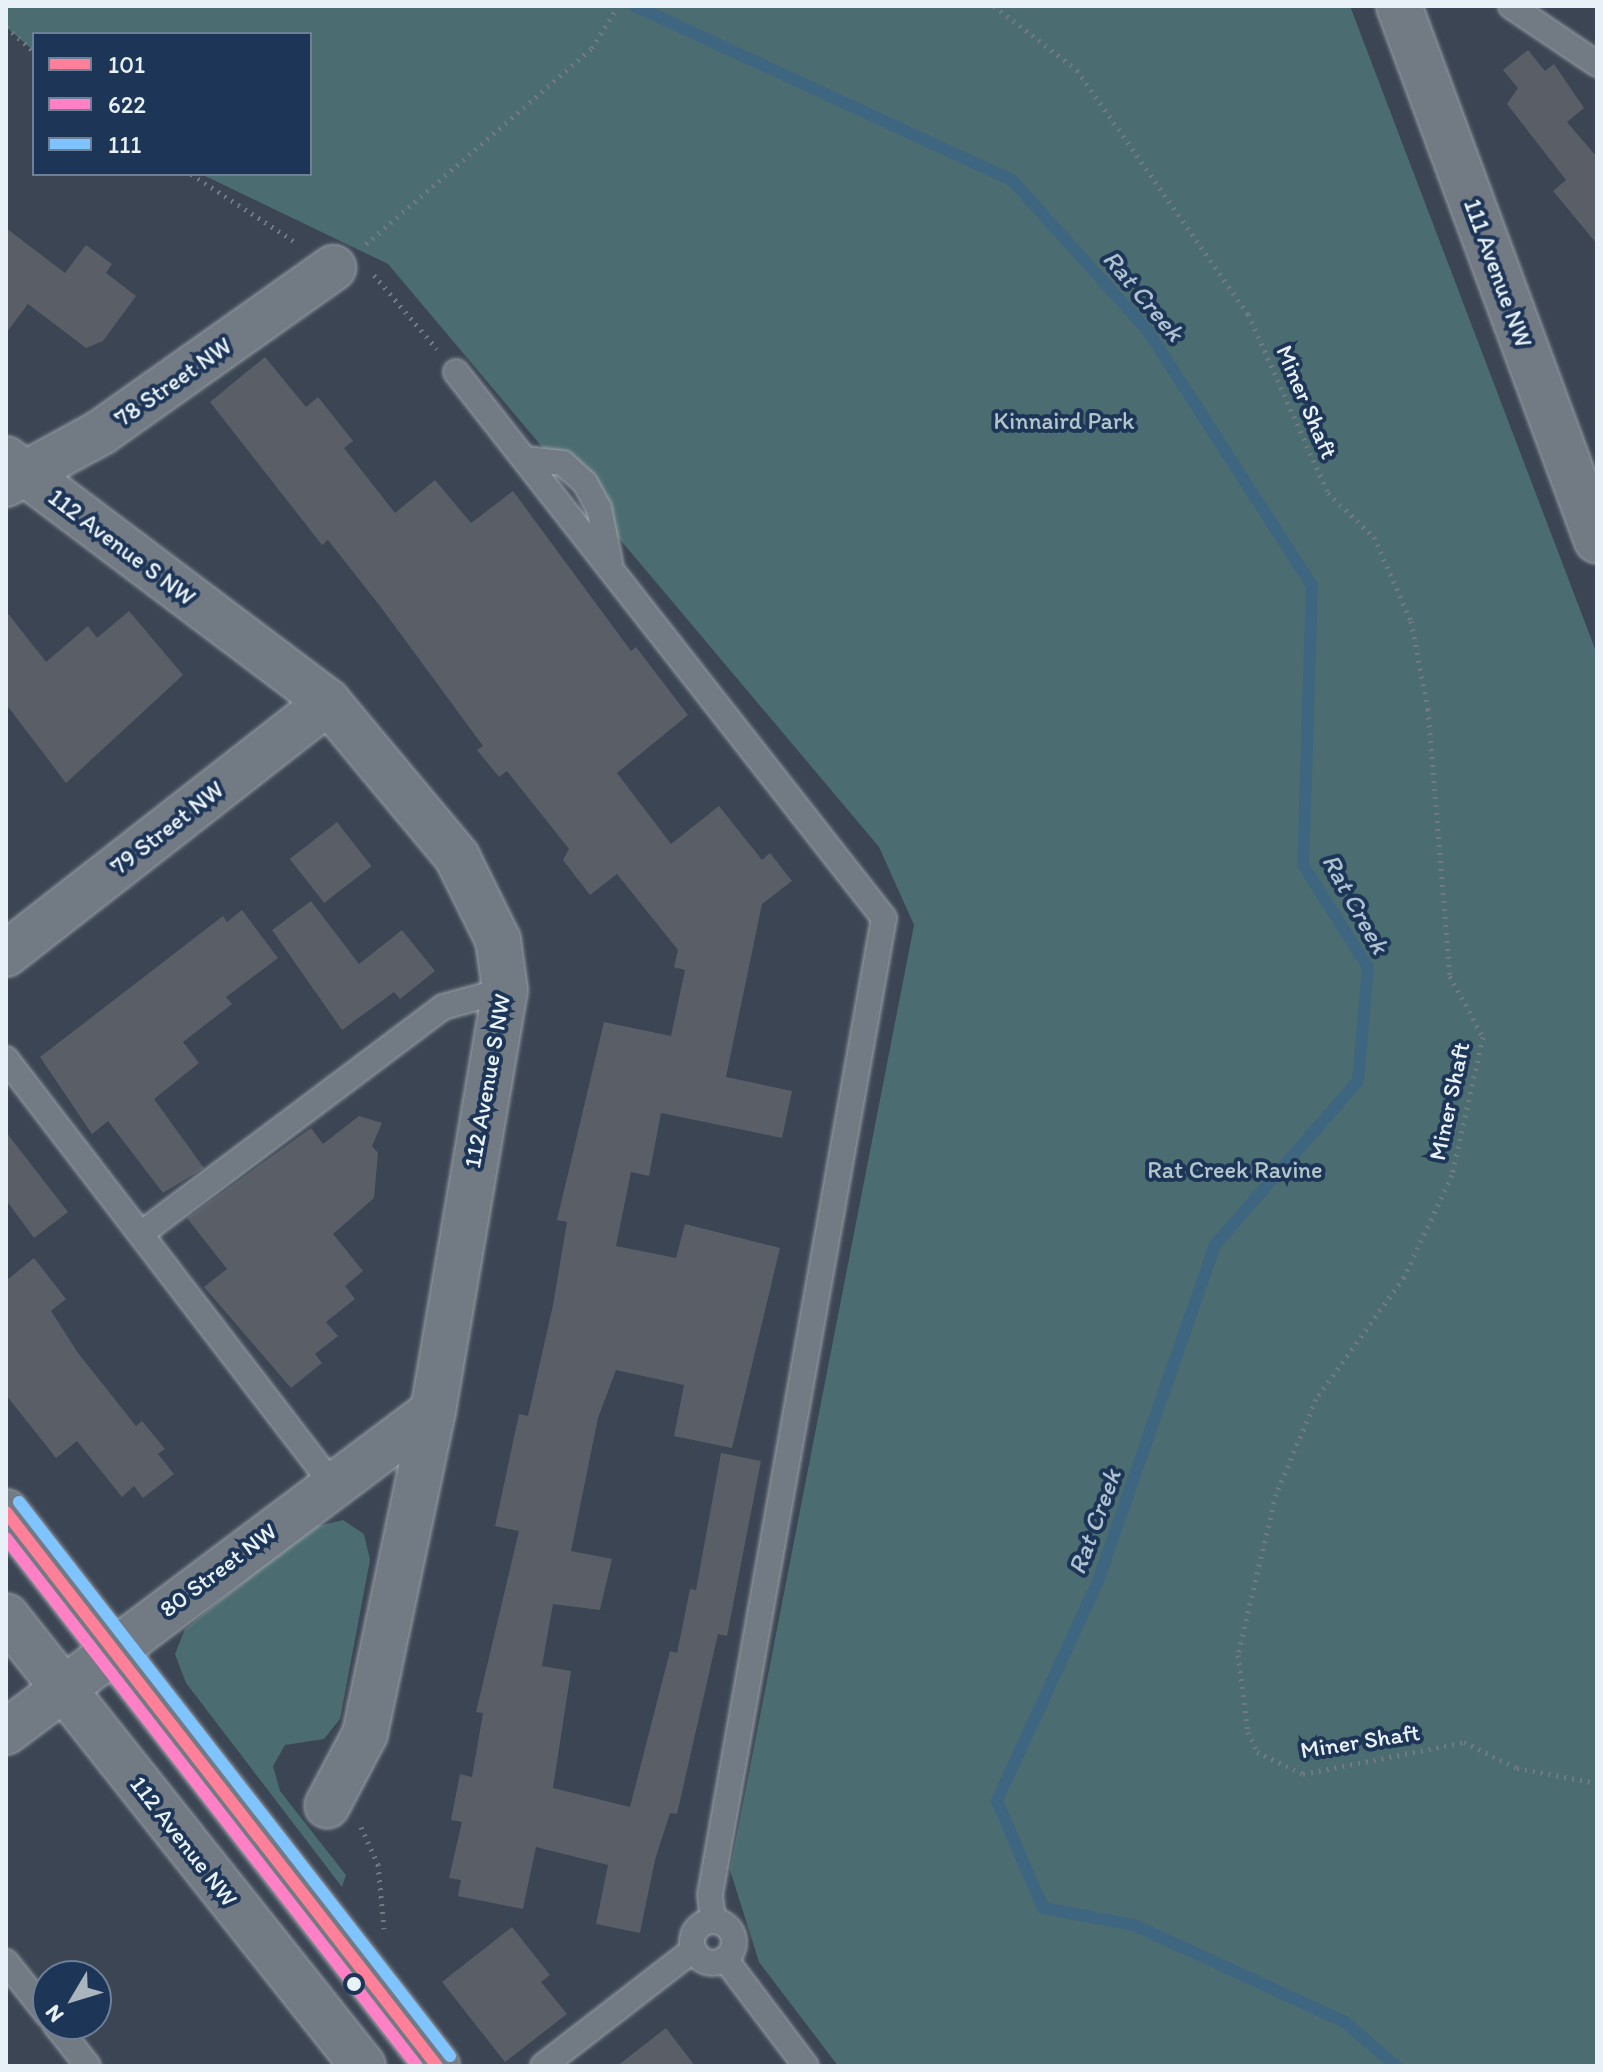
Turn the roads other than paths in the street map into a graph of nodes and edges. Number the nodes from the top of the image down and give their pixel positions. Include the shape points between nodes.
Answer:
1 (1399, 6) edge
2 (1511, 6) edge
3 (1597, 64) edge
4 (333, 268) road end
5 (456, 372) dead end
6 (13, 473) edge
7 (1597, 541) edge
8 (328, 702) junction
9 (6, 954) edge
10 (505, 990) junction
11 (6, 1059) edge
12 (142, 1233) junction
13 (433, 1411) junction
14 (333, 1485) junction
15 (6, 1512) edge
16 (6, 1616) edge
17 (114, 1648) junction
18 (64, 1687) junction
19 (6, 1732) edge
20 (333, 1797) road end
21 (713, 1920) junction
22 (693, 1950) junction
23 (725, 1959) junction
24 (6, 1962) edge
25 (32, 1995) edge
26 (68, 2040) edge
27 (88, 2066) edge
28 (363, 2066) edge
29 (437, 2066) edge
30 (543, 2066) edge
31 (806, 2066) edge

1 - 7 street, 111 Avenue NW
2 - 3 lane
4 - 6 street, 78 Street NW via 100,433
5 - 21 lane via 884,918 710,1895
6 - 8 street, 112 Avenue S NW
8 - 9 street, 79 Street NW
8 - 10 street, 112 Avenue S NW via 476,884 498,940
10 - 12 lane via 443,1007
10 - 13 street, 112 Avenue S NW
11 - 12 lane
12 - 14 lane
13 - 14 street, 80 Street NW
13 - 20 street, 112 Avenue S NW via 365,1734
14 - 17 street, 80 Street NW
15 - 17 street
16 - 18 street, 112 Avenue NW
17 - 18 street, 80 Street NW
17 - 29 street
18 - 19 street, 80 Street NW
18 - 28 street, 112 Avenue NW
21 - 22 lane via 695,1930
21 - 23 lane via 734,1937
22 - 23 lane via 708,1962
22 - 30 lane
23 - 31 lane
24 - 25 lane
26 - 27 lane

